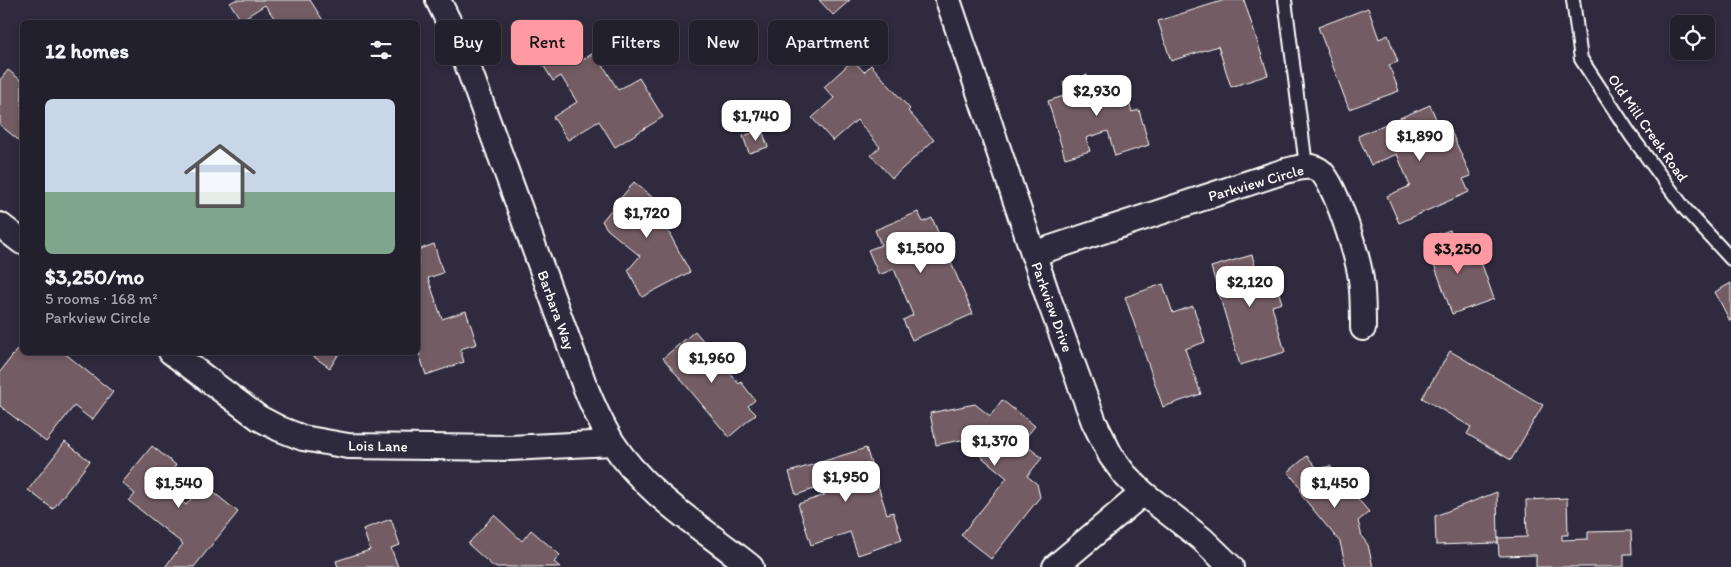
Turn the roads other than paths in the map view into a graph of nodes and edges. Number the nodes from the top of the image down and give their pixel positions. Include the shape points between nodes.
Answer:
1 (438, 0) edge
2 (948, 0) edge
3 (1285, 0) edge
4 (1573, 0) edge
5 (1306, 166) junction
6 (0, 226) edge
7 (20, 241) edge
8 (1033, 254) junction
9 (1731, 259) edge
10 (1363, 328) dead end
11 (175, 355) edge
12 (612, 442) junction
13 (1143, 493) junction
14 (751, 567) edge
15 (1055, 567) edge
16 (1231, 567) edge

1 - 12 street, Barbara Way via 460,45 584,384
2 - 8 street, Parkview Drive
3 - 5 lane
4 - 9 lane, Old Mill Creek Road via 1581,59 1632,137 1685,209
5 - 8 street, Parkview Circle
5 - 10 street, Parkview Circle via 1323,173 1336,197 1360,276
6 - 7 street
8 - 13 street, Parkview Drive via 1094,422 1111,456
11 - 12 street, Lois Lane via 259,418 303,438 325,443 510,448
12 - 14 street, Barbara Way via 654,491
13 - 15 street
13 - 16 street, Parkview Drive via 1202,539

